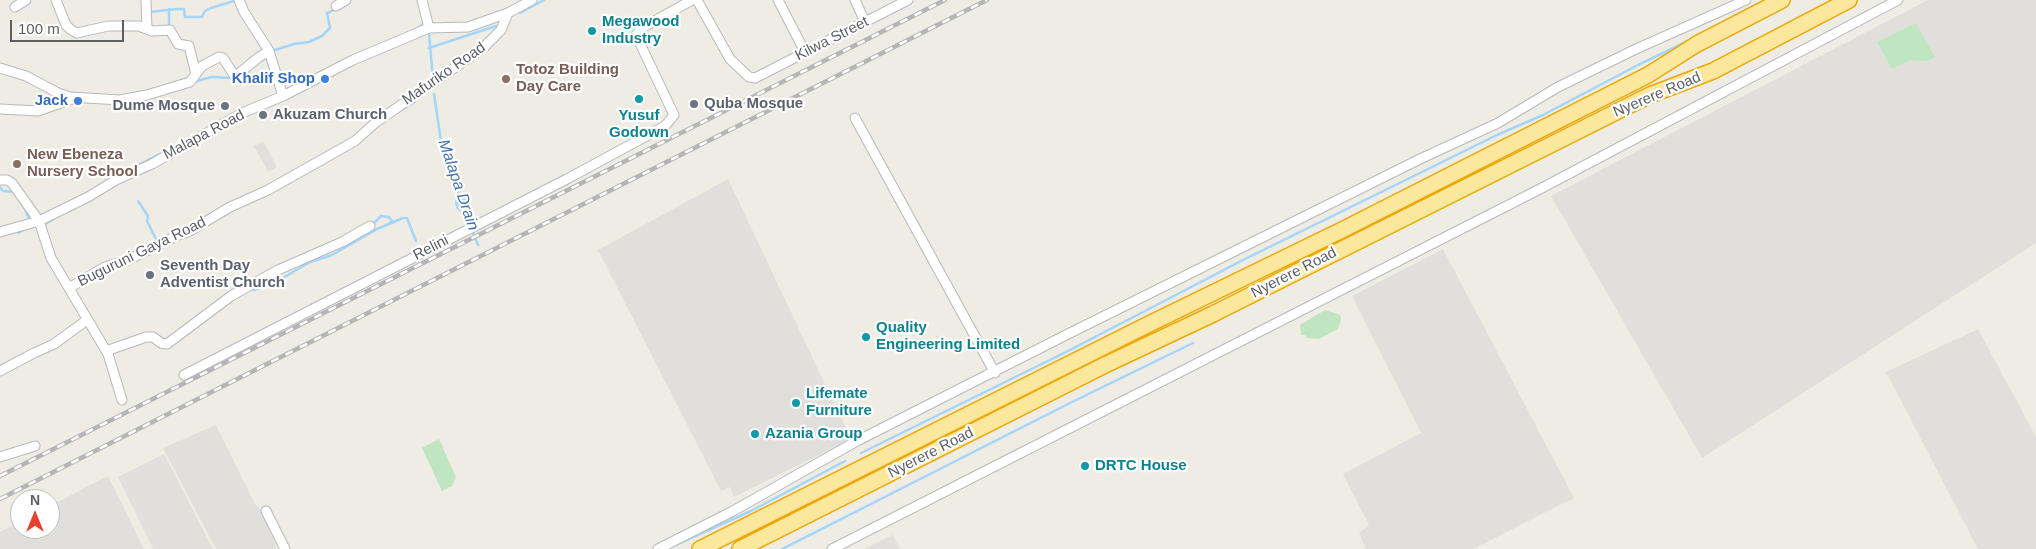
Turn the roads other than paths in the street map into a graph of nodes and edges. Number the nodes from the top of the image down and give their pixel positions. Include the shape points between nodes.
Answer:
1 (26, 0) edge
2 (56, 0) edge
3 (146, 0) edge
4 (239, 0) edge
5 (346, 0) edge
6 (422, 0) edge
7 (532, 0) edge
8 (692, 0) edge
9 (697, 0) edge
10 (778, 0) edge
11 (854, 0) edge
12 (908, 0) edge
13 (1746, 0) edge
14 (1782, 0) edge
15 (1849, 0) edge
16 (1898, 0) edge
17 (336, 6) dead end
18 (15, 7) dead end
19 (508, 13) junction
20 (865, 22) junction
21 (428, 28) junction
22 (147, 29) junction
23 (269, 51) junction
24 (805, 52) junction
25 (0, 68) edge
26 (196, 74) junction
27 (283, 96) junction
28 (75, 97) junction
29 (0, 109) edge
30 (854, 118) dead end
31 (0, 180) edge
32 (268, 190) joint
33 (39, 222) junction
34 (370, 226) dead end
35 (0, 232) edge
36 (69, 288) junction
37 (86, 320) junction
38 (106, 351) junction
39 (0, 371) edge
40 (995, 373) junction
41 (184, 376) dead end
42 (122, 400) dead end
43 (36, 446) dead end
44 (0, 457) edge
45 (266, 511) dead end
46 (285, 549) edge
47 (658, 549) edge
48 (700, 549) edge
49 (740, 549) edge
50 (832, 549) edge

1 - 18 street
2 - 22 street via 66,25 77,33 108,26
3 - 22 street
4 - 23 street
5 - 17 street
6 - 21 street
7 - 19 street, Mafuriko Road
8 - 41 street, Relini via 642,28 636,35 674,115 665,126
9 - 24 street, Kilwa Street via 730,59 749,77 755,78
10 - 24 street
11 - 20 street
12 - 20 street, Kilwa Street
13 - 40 street via 1558,87 1498,123 1420,158
14 - 48 highway, Nyerere Road via 1697,44 1640,80
15 - 49 highway, Nyerere Road via 1713,70 1641,99
16 - 50 street via 1540,189
19 - 21 street, Mafuriko Road via 468,27
19 - 32 street, Mafuriko Road via 501,30 465,62 432,82 355,141
20 - 24 street, Kilwa Street
21 - 27 street, Malapa Road via 338,67
22 - 26 street via 170,30 178,44 189,46
23 - 26 street via 237,75 224,58 219,57 202,66
23 - 27 street
25 - 28 street
26 - 28 street via 190,82 132,98
27 - 33 street, Malapa Road via 242,113
28 - 29 street via 38,111
30 - 40 street
31 - 33 street via 12,183
32 - 36 street, Buguruni Gaya Road via 230,207 190,231 128,260 105,267
33 - 35 street, Malapa Road
33 - 36 street via 51,258
34 - 38 street via 231,296 168,344 146,337
36 - 37 street
37 - 38 street
37 - 39 street via 54,344
38 - 42 street
40 - 47 street via 857,441 733,512
43 - 44 street
45 - 46 street

